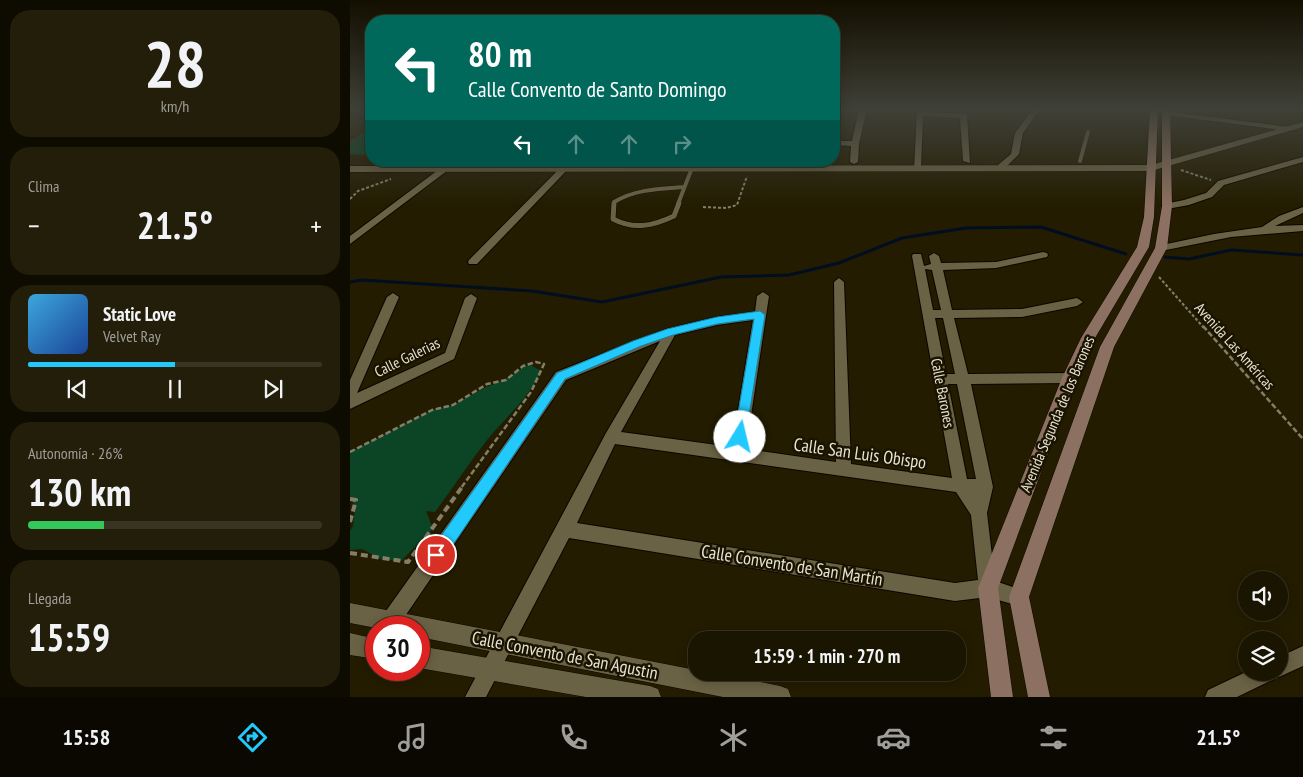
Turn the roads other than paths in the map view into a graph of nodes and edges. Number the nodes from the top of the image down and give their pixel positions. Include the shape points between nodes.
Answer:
1 (918, 142) edge
2 (966, 142) edge
3 (1017, 142) edge
4 (1085, 142) edge
5 (1158, 142) edge
6 (1242, 142) edge
7 (840, 143) edge
8 (855, 144) joint
9 (1303, 158) edge
10 (1080, 160) junction
11 (967, 161) junction
12 (1010, 161) junction
13 (350, 162) edge
14 (365, 162) edge
15 (840, 162) edge
16 (854, 162) junction
17 (1156, 164) junction
18 (917, 165) junction
19 (840, 166) edge
20 (478, 167) edge
21 (566, 167) edge
22 (692, 167) edge
23 (731, 167) edge
24 (806, 167) edge
25 (1001, 167) junction
26 (447, 168) junction
27 (350, 169) edge
28 (684, 187) junction
29 (1167, 206) junction
30 (1303, 210) edge
31 (1303, 228) edge
32 (1265, 229) junction
33 (350, 241) edge
34 (1161, 248) junction
35 (1043, 255) dead end
36 (473, 262) dead end
37 (936, 262) junction
38 (839, 282) dead end
39 (763, 296) dead end
40 (393, 297) dead end
41 (471, 298) dead end
42 (1078, 302) dead end
43 (929, 314) junction
44 (948, 314) junction
45 (760, 315) junction
46 (670, 332) junction
47 (1069, 378) junction
48 (941, 379) junction
49 (963, 379) junction
50 (350, 395) edge
51 (350, 403) edge
52 (611, 436) junction
53 (738, 454) junction
54 (844, 469) junction
55 (961, 486) junction
56 (985, 488) junction
57 (978, 513) junction
58 (565, 529) junction
59 (988, 588) junction
60 (1020, 597) junction
61 (350, 612) edge
62 (395, 616) edge
63 (365, 617) edge
64 (430, 631) edge
65 (350, 644) edge
66 (504, 644) junction
67 (365, 645) edge
68 (1303, 656) edge
69 (430, 659) edge
70 (1288, 663) edge
71 (490, 669) junction
72 (1248, 681) edge
73 (713, 691) edge
74 (475, 697) edge
75 (650, 697) edge
76 (780, 697) edge
77 (1002, 697) edge
78 (1039, 697) edge
79 (1215, 697) edge

1 - 18 street
2 - 11 street
3 - 12 street via 1017,151
4 - 10 lane
5 - 17 main road, Avenida Segunda de los Barones
6 - 17 street
7 - 8 street
8 - 16 street
9 - 29 street via 1222,184 1209,195 1186,204
10 - 12 street
10 - 17 street
11 - 12 street
11 - 18 street
12 - 25 street
13 - 14 street
15 - 16 street
16 - 18 street
17 - 25 street
17 - 29 main road, Avenida Segunda de los Barones
17 - 47 main road, Avenida Segunda de los Barones via 1143,247 1088,338
18 - 19 street
18 - 25 street
20 - 26 street
21 - 36 street
22 - 28 lane
23 - 24 street
26 - 27 street
26 - 33 street
28 - 28 lane via 674,216 656,225 630,226 613,219 614,202 625,195
29 - 34 main road, Avenida Segunda de los Barones
30 - 32 street
31 - 32 street
32 - 34 street
34 - 60 main road, Avenida Segunda de los Barones via 1107,347
35 - 37 street via 996,264
37 - 43 street, Calle Barones via 918,262
37 - 44 street, Calle Barones
38 - 54 street
39 - 45 street
40 - 50 street
41 - 51 street, Calle Galerias via 450,356
42 - 44 street via 1022,313
43 - 44 street
43 - 48 street, Calle Barones
44 - 49 street, Calle Barones
45 - 46 street
45 - 53 street
46 - 52 street
46 - 62 street via 561,376
47 - 49 street
47 - 59 main road, Avenida Segunda de los Barones
48 - 49 street
48 - 55 street, Calle Barones
49 - 56 street, Calle Barones
52 - 53 street, Calle San Luis Obispo
52 - 58 street
53 - 54 street, Calle San Luis Obispo
54 - 55 street, Calle San Luis Obispo
55 - 56 street, Calle San Luis Obispo
55 - 57 street, Calle Barones
56 - 57 street, Calle Barones
57 - 59 street, Calle Barones
58 - 59 street, Calle Convento de San Martín via 955,592
58 - 66 street
59 - 60 street, Calle Convento de San Martín
59 - 77 main road, Avenida Segunda de los Barones
60 - 78 main road, Avenida Segunda de los Barones
61 - 63 street, Calle Convento de San Agustin
64 - 66 street, Calle Convento de San Agustin
65 - 67 street
66 - 71 street
66 - 73 street, Calle Convento de San Agustin
68 - 70 street
69 - 71 street, Calle Convento de San Agustin
71 - 74 street
71 - 75 street, Calle Convento de San Agustin
72 - 79 street
73 - 76 street, Calle Convento de San Agustin

